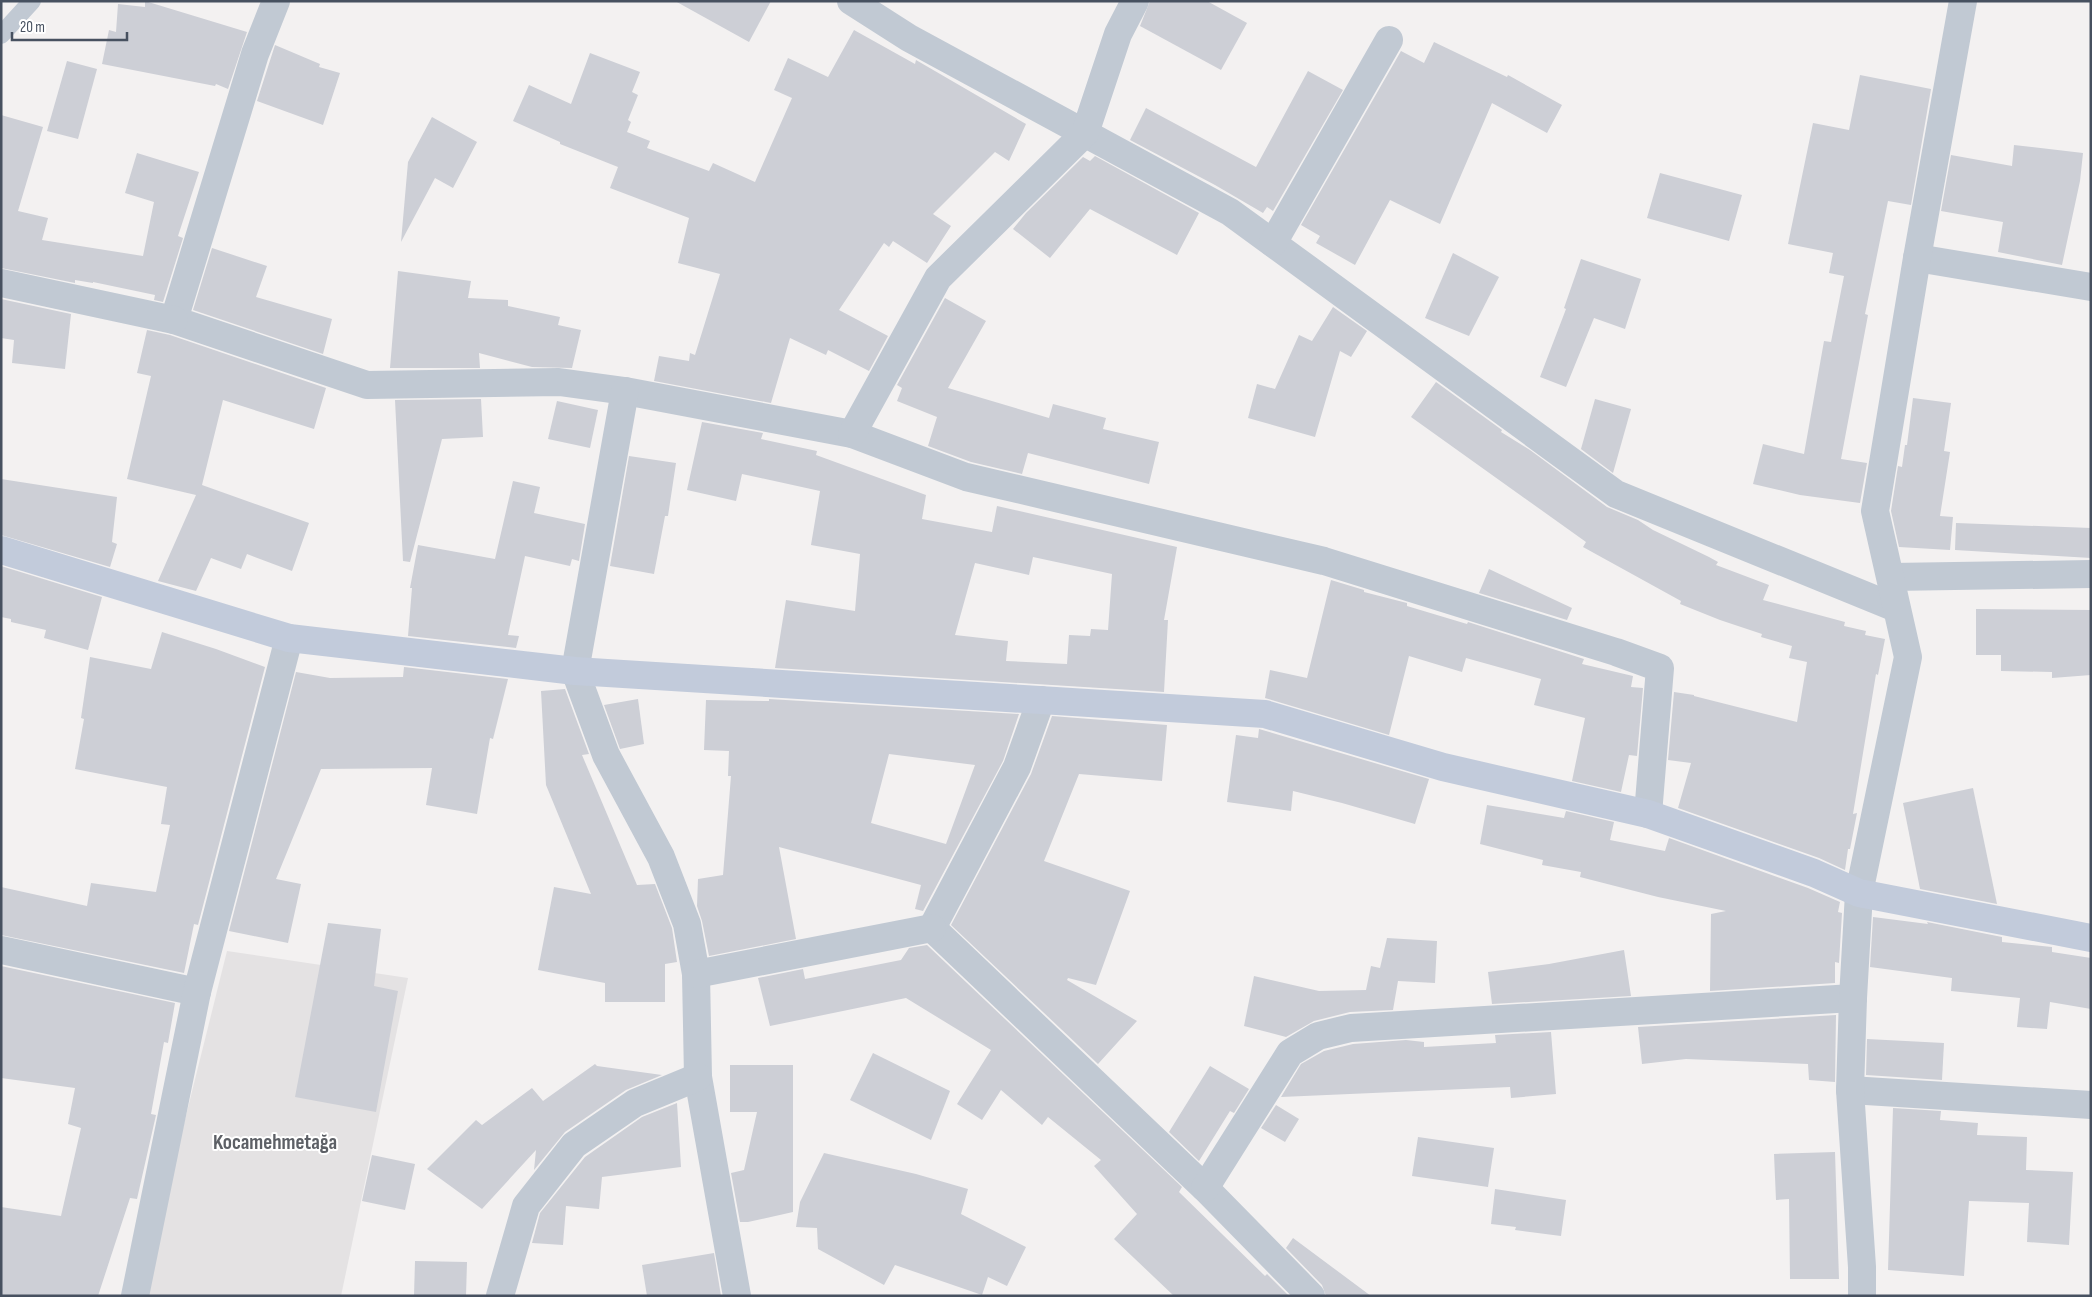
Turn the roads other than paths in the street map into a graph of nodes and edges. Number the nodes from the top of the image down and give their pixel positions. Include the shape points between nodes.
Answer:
1 (32, 1) edge
2 (276, 1) edge
3 (851, 1) edge
4 (1135, 1) edge
5 (1963, 1) edge
6 (1, 35) edge
7 (1389, 40) dead end
8 (1085, 133) junction
9 (1273, 243) junction
10 (1917, 258) junction
11 (1, 282) edge
12 (2091, 287) edge
13 (174, 320) junction
14 (625, 391) junction
15 (852, 434) junction
16 (1, 550) edge
17 (2091, 574) edge
18 (1891, 576) junction
19 (1896, 608) junction
20 (289, 638) junction
21 (575, 671) junction
22 (1041, 700) junction
23 (1648, 814) junction
24 (1860, 893) junction
25 (932, 928) junction
26 (2091, 938) edge
27 (1, 950) edge
28 (696, 974) junction
29 (197, 992) junction
30 (1853, 998) junction
31 (698, 1077) junction
32 (1850, 1090) junction
33 (2091, 1105) edge
34 (1205, 1188) junction
35 (135, 1296) edge
36 (500, 1296) edge
37 (738, 1296) edge
38 (1311, 1296) edge
39 (1862, 1296) edge

1 - 6 lane
2 - 13 street via 255,54
3 - 8 street via 909,38
4 - 8 street via 1118,34
5 - 10 street
7 - 9 street
8 - 9 street via 1230,212
8 - 15 street via 938,278
9 - 19 street via 1616,494
10 - 12 street
10 - 18 street via 1875,511
11 - 13 street
13 - 14 street via 366,386 559,382
14 - 15 street
14 - 21 street
15 - 23 street via 966,477 1324,560 1660,668
16 - 20 street
17 - 18 street
18 - 19 street
19 - 24 street via 1908,657
20 - 21 street
20 - 29 street
21 - 22 street
21 - 28 street via 606,755 661,857 687,924
22 - 23 street via 1265,714 1443,767
22 - 25 street via 1017,767
23 - 24 street via 1814,873
24 - 26 street
24 - 30 street
25 - 28 street
25 - 34 street
27 - 29 street
28 - 31 street
29 - 35 street
30 - 32 street
30 - 34 street via 1351,1028 1318,1036 1290,1052
31 - 36 street via 635,1103 574,1146 526,1206
31 - 37 street
32 - 33 street
32 - 39 street
34 - 38 street

